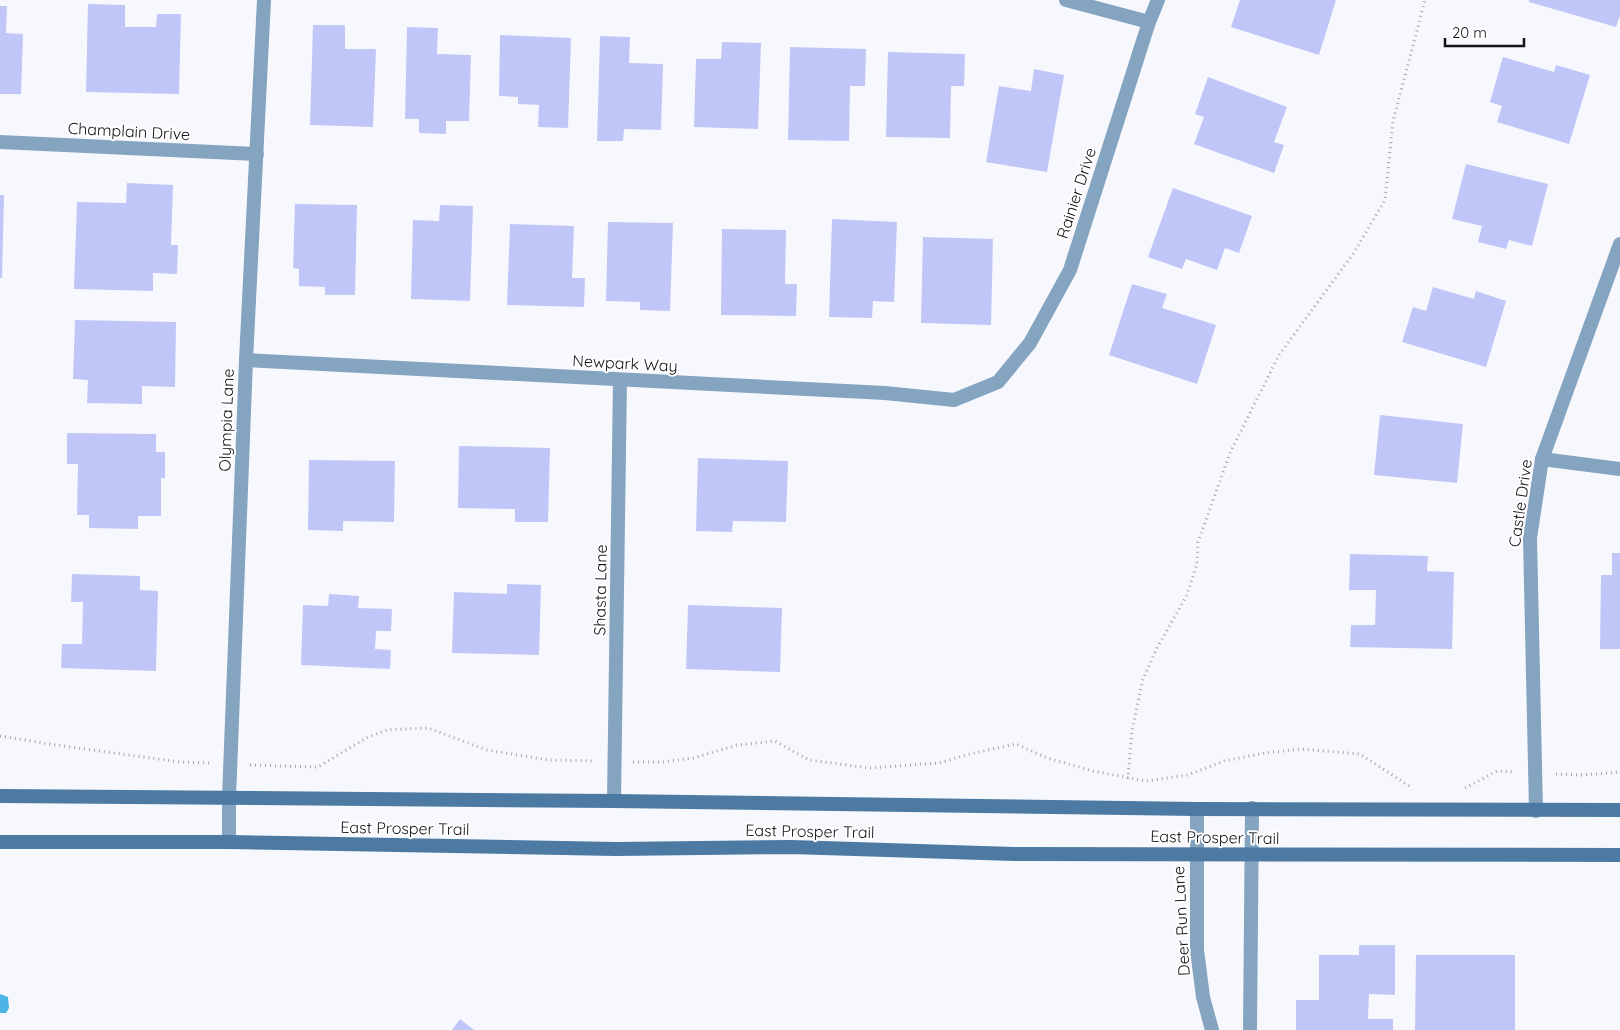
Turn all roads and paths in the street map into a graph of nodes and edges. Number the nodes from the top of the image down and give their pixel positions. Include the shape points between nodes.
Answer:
1 (264, 0) edge
2 (1066, 0) edge
3 (1158, 0) edge
4 (1426, 0) edge
5 (1148, 22) junction
6 (0, 142) edge
7 (257, 154) junction
8 (1620, 244) edge
9 (246, 360) junction
10 (620, 380) junction
11 (998, 382) joint
12 (1542, 459) junction
13 (1620, 469) edge
14 (0, 736) edge
15 (615, 761) junction
16 (230, 764) junction
17 (1620, 772) edge
18 (1535, 773) junction
19 (1128, 779) junction
20 (1420, 788) dead end
21 (1458, 788) dead end
22 (0, 796) edge
23 (229, 798) junction
24 (614, 801) junction
25 (1197, 808) junction
26 (1252, 808) junction
27 (1620, 810) edge
28 (1536, 811) junction
29 (0, 842) edge
30 (229, 842) junction
31 (1196, 854) junction
32 (1620, 855) edge
33 (1252, 856) junction
34 (1212, 1030) edge
35 (1250, 1030) edge

1 - 7 street, Olympia Lane
2 - 5 street
3 - 5 street, Rainier Drive
4 - 19 path via 1393,121 1385,200 1353,254 1279,355 1230,453 1198,542 1197,563 1187,595 1143,679 1132,730
5 - 11 street, Rainier Drive via 1070,270 1030,343
6 - 7 street, Champlain Drive
7 - 9 street, Olympia Lane
8 - 12 street, Castle Drive
9 - 10 street, Newpark Way
9 - 16 street, Olympia Lane
10 - 11 street, Newpark Way via 885,393 954,400
10 - 15 street, Shasta Lane
12 - 13 street
12 - 18 street, Castle Drive via 1530,538
14 - 16 path via 180,762
15 - 16 path via 548,760 486,750 428,728 387,730 366,738 318,767
15 - 19 path via 671,761 737,745 775,741 809,760 869,768 939,763 1016,744 1047,758
15 - 24 street, Shasta Lane
16 - 23 street, Olympia Lane
17 - 18 path via 1583,775
18 - 21 path via 1497,771 1467,788
18 - 28 street, Castle Drive
19 - 20 path via 1146,782 1188,775 1224,761 1301,749 1360,754 1411,788
22 - 23 main road, East Prosper Trail
23 - 24 main road, East Prosper Trail
23 - 30 street, Olympia Lane
24 - 25 main road, East Prosper Trail
25 - 26 main road, East Prosper Trail
25 - 31 street, Deer Run Lane
26 - 28 main road, East Prosper Trail
26 - 33 street
27 - 28 main road, East Prosper Trail
29 - 30 main road, East Prosper Trail
30 - 31 main road, East Prosper Trail
31 - 33 main road, East Prosper Trail
31 - 34 street, Deer Run Lane via 1197,950
32 - 33 main road, East Prosper Trail
33 - 35 street

